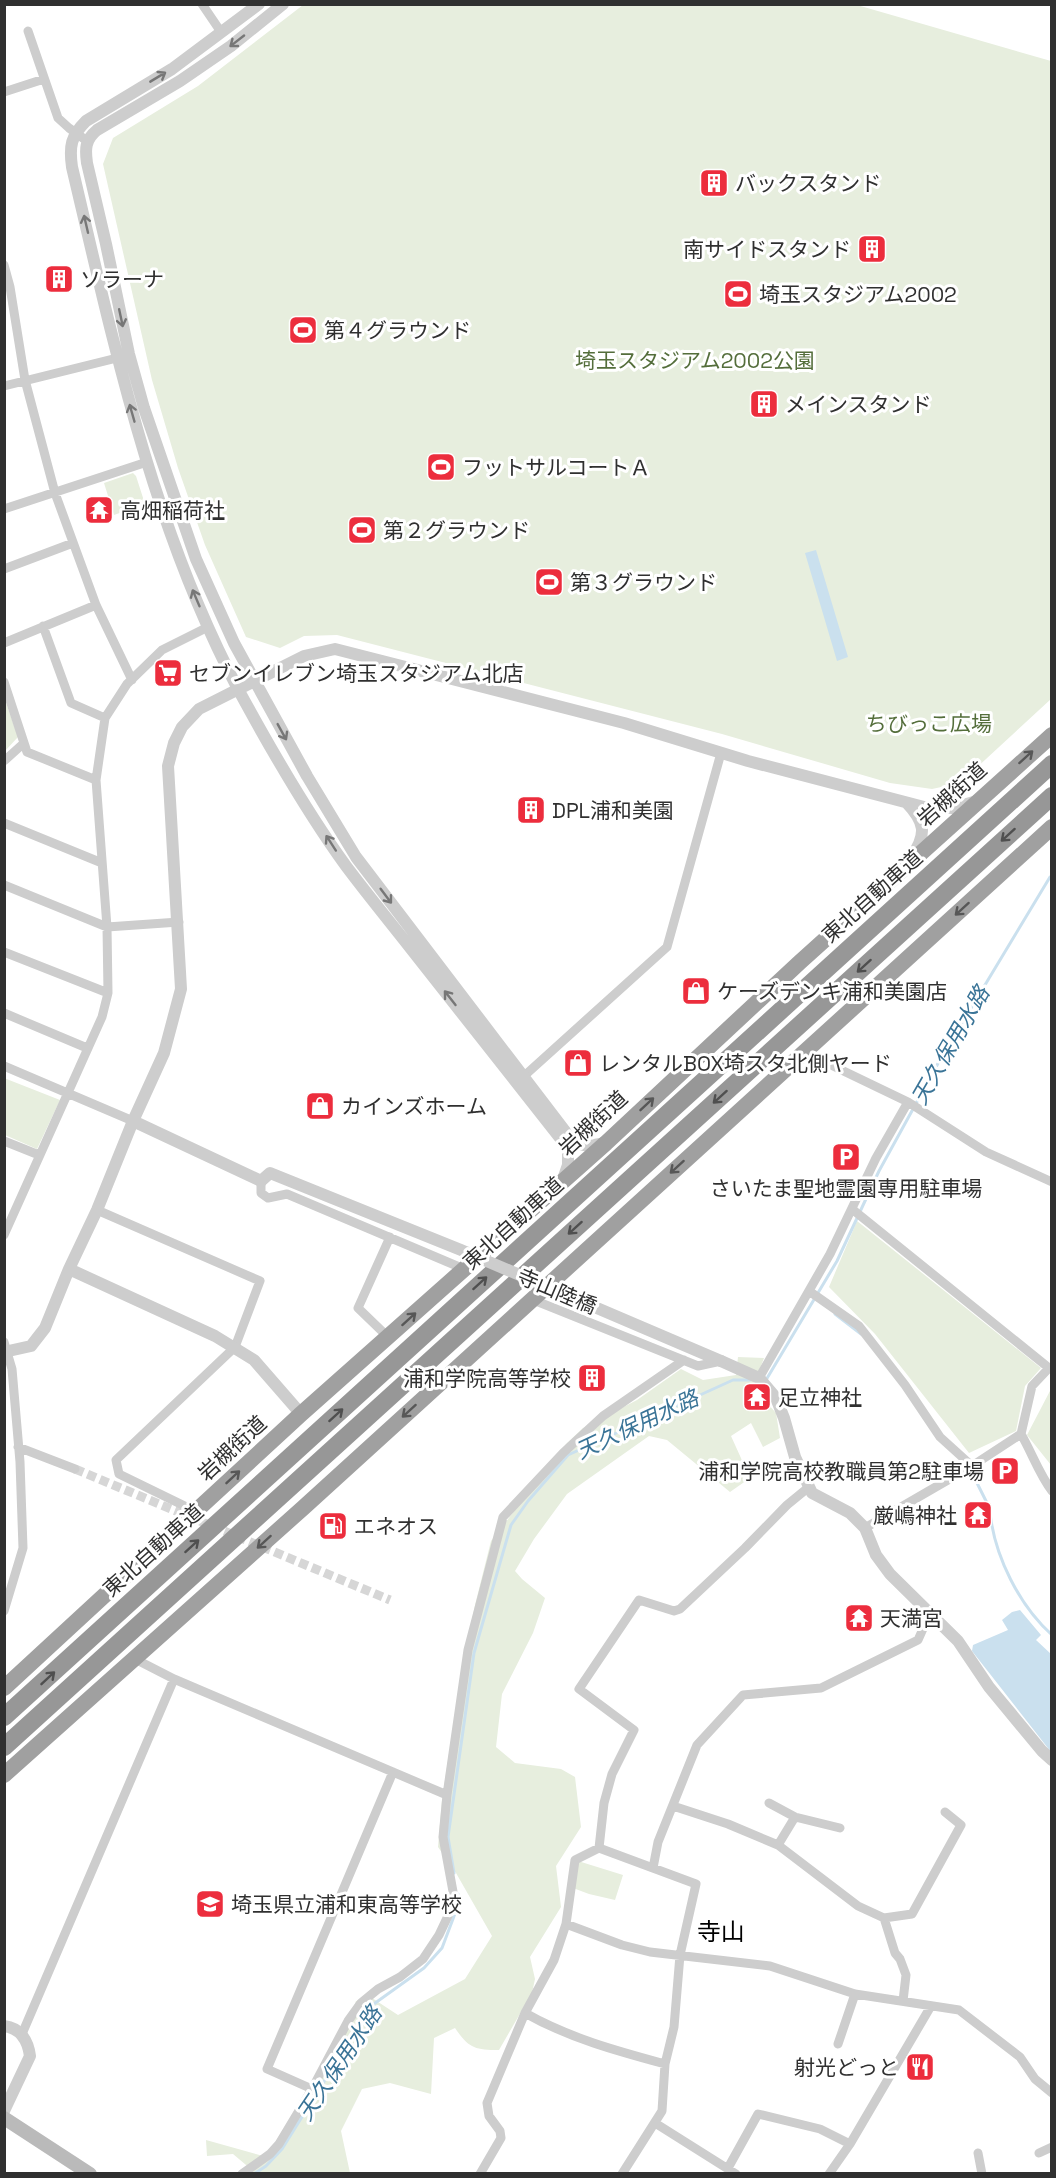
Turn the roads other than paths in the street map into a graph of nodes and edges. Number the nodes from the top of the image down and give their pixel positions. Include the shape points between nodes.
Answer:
1 (202, 4) edge
2 (259, 4) edge
3 (283, 4) edge
4 (28, 31) dead end
5 (222, 32) junction
6 (44, 79) junction
7 (4, 92) edge
8 (75, 132) junction
9 (87, 141) junction
10 (4, 265) edge
11 (117, 358) junction
12 (25, 380) junction
13 (4, 386) edge
14 (147, 462) junction
15 (55, 493) junction
16 (4, 509) edge
17 (73, 543) junction
18 (4, 569) edge
19 (96, 605) junction
20 (43, 626) junction
21 (208, 627) junction
22 (4, 643) edge
23 (132, 680) junction
24 (253, 681) junction
25 (4, 682) edge
26 (238, 689) junction
27 (105, 718) junction
28 (1052, 735) edge
29 (24, 743) junction
30 (721, 753) junction
31 (4, 761) edge
32 (1052, 764) edge
33 (96, 780) junction
34 (1052, 796) edge
35 (978, 801) junction
36 (906, 802) junction
37 (4, 823) edge
38 (1052, 827) edge
39 (102, 863) junction
40 (905, 867) junction
41 (4, 885) edge
42 (179, 922) junction
43 (107, 927) junction
44 (4, 952) edge
45 (108, 993) junction
46 (4, 1013) edge
47 (87, 1048) junction
48 (804, 1052) junction
49 (4, 1066) edge
50 (523, 1077) junction
51 (69, 1094) junction
52 (909, 1102) junction
53 (133, 1121) junction
54 (4, 1141) edge
55 (606, 1143) junction
56 (39, 1155) junction
57 (261, 1181) junction
58 (1052, 1182) edge
59 (561, 1183) junction
60 (852, 1209) junction
61 (96, 1210) junction
62 (8, 1217) edge
63 (4, 1235) edge
64 (390, 1237) junction
65 (69, 1269) junction
66 (464, 1269) junction
67 (809, 1291) junction
68 (531, 1299) junction
69 (388, 1337) junction
70 (235, 1347) junction
71 (5, 1348) edge
72 (684, 1360) junction
73 (721, 1361) junction
74 (759, 1378) junction
75 (301, 1414) junction
76 (1021, 1434) junction
77 (18, 1447) junction
78 (972, 1466) junction
79 (75, 1469) tunnel mouth
80 (809, 1487) junction
81 (1052, 1491) edge
82 (196, 1512) junction
83 (865, 1528) junction
84 (4, 1611) edge
85 (930, 1613) junction
86 (135, 1659) junction
87 (174, 1678) junction
88 (4, 1688) edge
89 (4, 1717) edge
90 (4, 1747) edge
91 (1052, 1760) edge
92 (393, 1772) junction
93 (4, 1775) edge
94 (447, 1796) junction
95 (769, 1803) dead end
96 (673, 1806) junction
97 (945, 1812) dead end
98 (795, 1818) junction
99 (840, 1828) dead end
100 (778, 1845) junction
101 (599, 1848) junction
102 (653, 1868) junction
103 (884, 1918) junction
104 (566, 1924) junction
105 (680, 1955) junction
106 (855, 1994) junction
107 (903, 2001) junction
108 (931, 2006) junction
109 (525, 2013) junction
110 (4, 2026) edge
111 (22, 2034) junction
112 (838, 2044) dead end
113 (665, 2064) junction
114 (312, 2089) junction
115 (1052, 2093) edge
116 (4, 2111) edge
117 (4, 2118) edge
118 (655, 2123) junction
119 (850, 2144) junction
120 (1052, 2147) edge
121 (978, 2153) dead end
122 (1039, 2153) dead end
123 (732, 2171) edge
124 (90, 2174) edge
125 (242, 2174) edge
126 (480, 2174) edge
127 (622, 2174) edge
128 (829, 2174) edge
129 (982, 2174) edge

1 - 5 street
2 - 5 street
3 -> 9 street via 231,46 97,130
4 - 6 street
8 -> 5 street
6 - 7 street
6 - 8 street via 58,118
8 - 9 street
11 -> 8 street via 72,167 71,140
9 -> 24 street via 87,163 144,408 196,559
10 - 12 street
11 - 12 street
14 -> 11 street
12 - 13 street
12 - 15 street
14 - 15 street
21 -> 14 street
15 - 16 street
15 - 17 street
17 - 18 street
17 - 19 street
19 - 20 street
19 - 23 street
20 - 22 street
20 - 27 street via 71,703
21 - 23 street via 162,650
21 - 26 street
23 - 27 street
24 - 26 street
24 - 30 street via 304,656 335,649 624,723
24 -> 50 street via 356,857
25 - 29 street
26 - 42 street via 199,709 182,727 168,766
59 -> 26 street via 568,1165 568,1148 345,865
27 - 33 street
35 -> 28 highway, 岩槻街道
29 - 31 street
29 - 33 street via 27,752
30 - 36 street
30 - 50 street via 667,947
89 -> 32 highway, 東北自動車道
33 - 39 street
34 -> 90 highway
35 - 36 street via 941,809
35 - 40 highway, 岩槻街道
36 - 40 street via 915,812 923,833
37 - 39 street
38 -> 48 highway
39 - 43 street
55 -> 40 highway, 岩槻街道
41 - 43 street
42 - 43 street
42 - 53 street via 181,989 164,1053
43 - 45 street
44 - 45 street
45 - 47 street
46 - 47 street
47 - 51 street
48 - 52 street
48 -> 68 highway
49 - 51 street
50 - 55 street via 574,1143
51 - 53 street
51 - 56 street
52 - 58 street via 986,1152
52 - 60 street
53 - 57 street
53 - 61 street
54 - 56 street
55 - 59 highway, 岩槻街道
56 - 62 street
57 - 64 street via 261,1193 268,1198 287,1194
57 - 73 street, 寺山陸橋, bridge via 270,1173
59 - 66 highway, 岩槻街道
60 - 67 street
60 - 76 street via 1049,1368 1032,1386
61 - 65 street
61 - 70 street via 260,1281
62 - 63 street
64 - 66 street
64 - 69 street via 358,1308
65 - 70 street
65 - 71 street via 45,1328 31,1346
69 -> 66 highway, 岩槻街道
67 - 74 street
67 - 78 street via 860,1326 940,1437
68 - 72 street
68 -> 86 highway
69 - 75 highway, 岩槻街道
70 - 75 street via 254,1360
70 - 82 street via 116,1460 119,1474
71 - 77 street via 12,1369
72 - 73 street via 698,1366
72 - 94 street via 603,1416 503,1517 468,1650
73 - 74 street
74 - 80 street via 776,1398
82 -> 75 highway, 岩槻街道
76 - 78 street
76 - 81 street
77 - 79 street
77 - 84 street via 23,1548
78 - 83 street
80 - 83 street via 812,1493 850,1513
80 - 101 street via 680,1609 674,1611 639,1600 579,1689 634,1730 612,1774
82 - 88 highway, 岩槻街道
83 - 85 street via 876,1555 890,1574
85 - 91 street via 958,1641 989,1687
85 - 96 street via 918,1641 821,1688 742,1695 697,1745
86 - 87 street
86 - 93 highway
87 - 92 street
87 - 111 street
92 - 94 street
92 - 114 street via 267,2069
94 - 114 street via 443,1838 454,1897 444,1926 423,1959 361,2003
95 - 98 street
96 - 100 street
96 - 102 street via 658,1842
97 - 103 street via 960,1825 912,1914
98 - 99 street
98 - 100 street
100 - 103 street via 858,1906
101 - 102 street
101 - 104 street via 575,1860
102 - 105 street via 696,1884
103 - 107 street via 906,1975
104 - 105 street via 622,1945
104 - 109 street via 554,1960
105 - 106 street via 770,1966
105 - 113 street via 674,2027
106 - 107 street
106 - 112 street
107 - 108 street
108 - 115 street via 959,2010 1020,2057 1035,2079
108 - 119 street
109 - 113 street via 614,2051
109 - 126 street via 487,2103 501,2138
110 - 111 street
111 - 116 street via 30,2056
113 - 118 street via 662,2111
114 - 125 street via 270,2154
117 - 124 main road
118 - 123 street
118 - 127 street
119 - 123 street via 820,2129 758,2115
119 - 128 street
120 - 122 street
121 - 129 street

